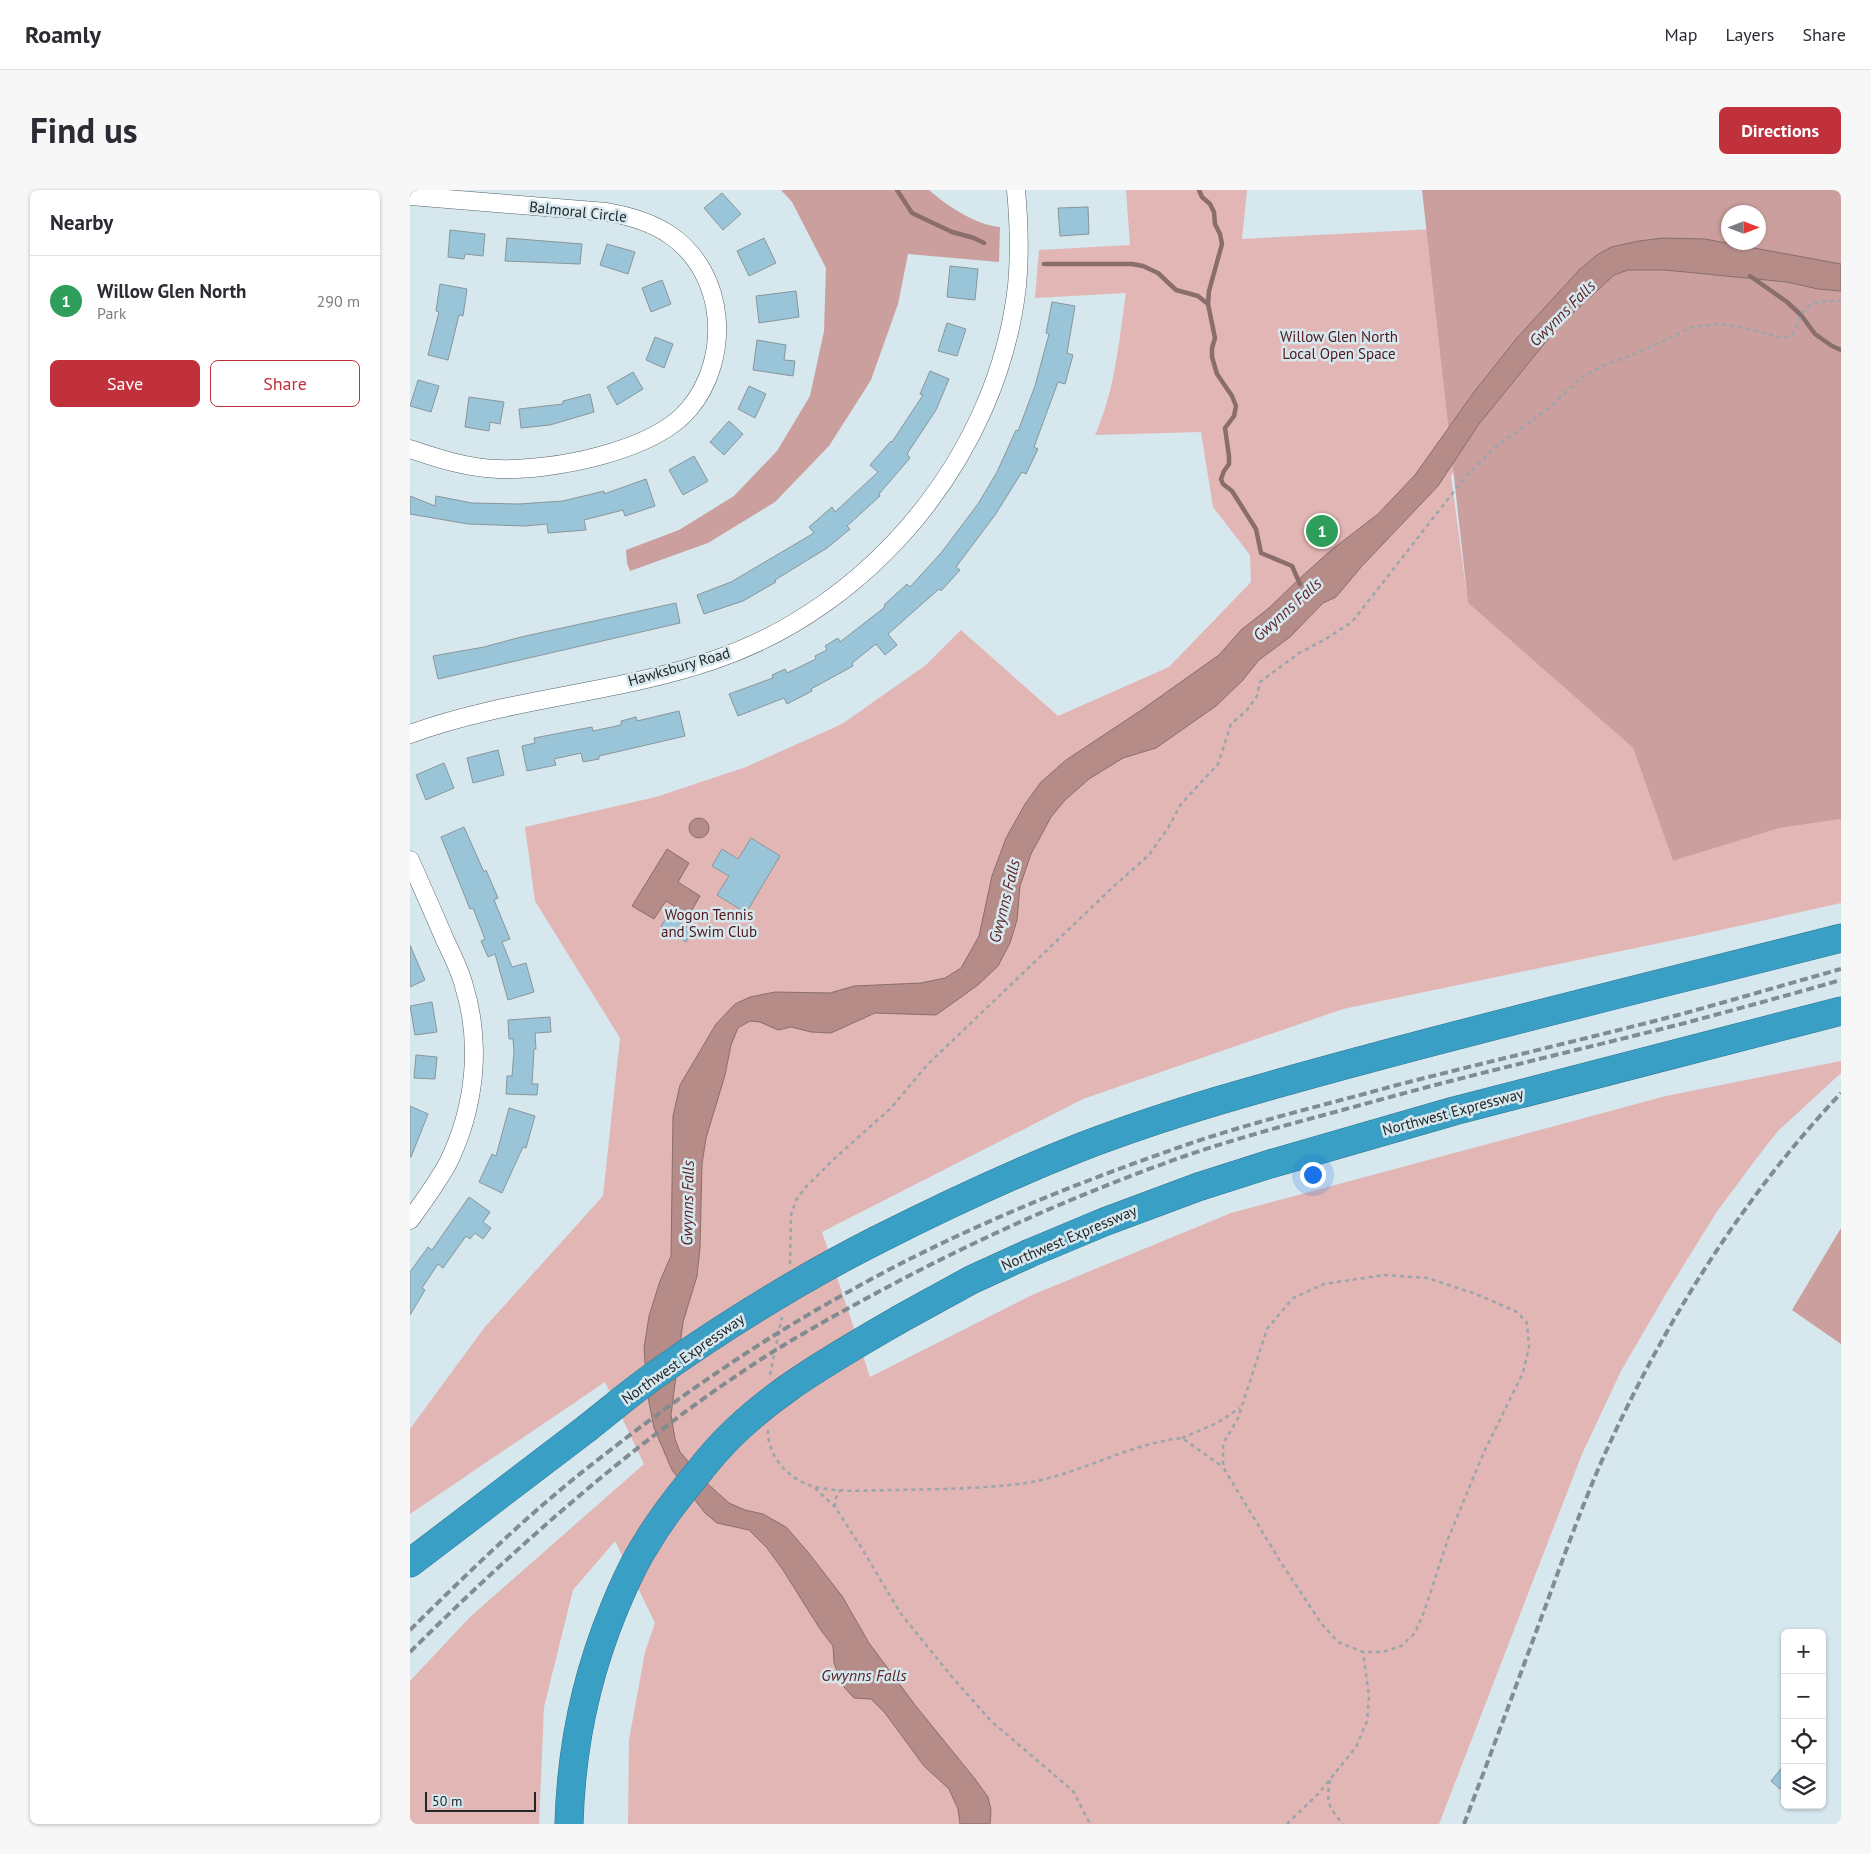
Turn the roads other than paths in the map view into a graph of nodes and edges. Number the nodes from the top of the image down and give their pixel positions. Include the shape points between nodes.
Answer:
1 (1016, 190) edge
2 (410, 196) edge
3 (410, 449) edge
4 (410, 734) edge
5 (410, 860) edge
6 (1841, 938) edge
7 (1841, 1011) edge
8 (410, 1220) edge
9 (410, 1563) edge
10 (570, 1817) edge

1 - 4 street, Hawksbury Road via 1017,288 1001,362 988,400 950,471 918,516 881,557 838,594 790,626 714,660 664,674 468,716
2 - 3 street, Balmoral Circle via 607,212 650,223 671,235 690,252 713,294 718,317 717,343 703,389 688,410 668,427 636,444 600,456 529,469 468,466
5 - 8 street via 464,984 472,1014 474,1073 469,1104 448,1163
6 - 9 highway, Northwest Expressway, bridge via 1251,1090 1076,1149 999,1182 839,1259 734,1322 654,1376
7 - 10 highway, Northwest Expressway, bridge via 1454,1111 1198,1187 1104,1222 971,1280 800,1379 755,1413 713,1454 672,1504 645,1545 600,1643 583,1704 573,1760

